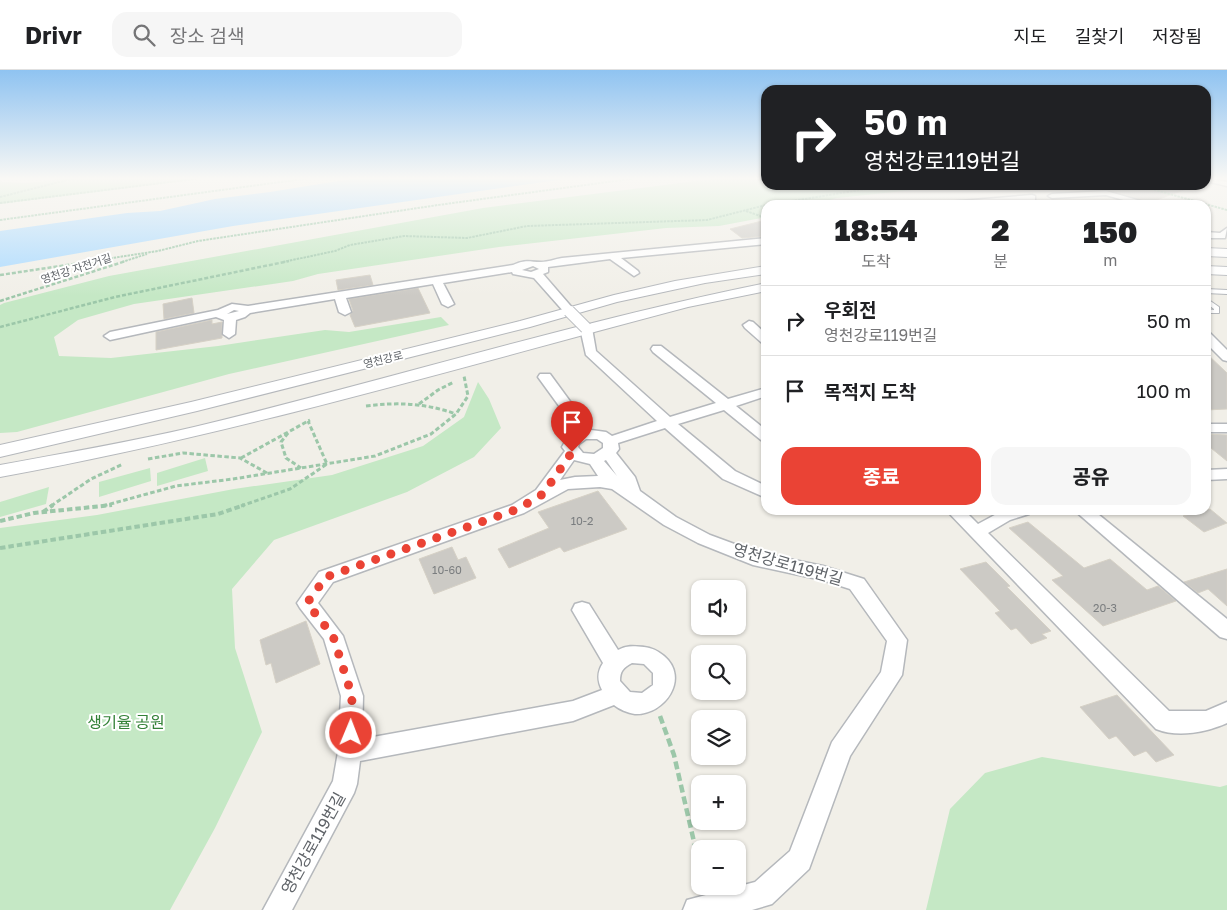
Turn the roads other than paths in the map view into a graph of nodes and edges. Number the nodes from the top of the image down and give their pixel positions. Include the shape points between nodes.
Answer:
1 (1213, 225) dead end
2 (1227, 230) edge
3 (1211, 235) edge
4 (761, 241) edge
5 (1211, 252) edge
6 (1227, 252) edge
7 (612, 256) junction
8 (1211, 263) edge
9 (1227, 264) edge
10 (516, 268) joint
11 (539, 270) junction
12 (1211, 270) edge
13 (761, 271) edge
14 (1227, 271) edge
15 (634, 273) dead end
16 (436, 280) junction
17 (761, 280) edge
18 (761, 288) edge
19 (1211, 291) edge
20 (1227, 292) edge
21 (339, 295) junction
22 (448, 304) dead end
23 (1211, 304) edge
24 (246, 310) joint
25 (569, 311) junction
26 (1211, 311) edge
27 (345, 312) dead end
28 (225, 316) junction
29 (749, 325) dead end
30 (586, 328) junction
31 (229, 334) dead end
32 (110, 336) dead end
33 (761, 336) edge
34 (1211, 341) edge
35 (657, 349) dead end
36 (1227, 357) edge
37 (545, 377) dead end
38 (761, 394) edge
39 (726, 406) junction
40 (666, 422) junction
41 (1211, 428) edge
42 (1227, 428) edge
43 (761, 433) edge
44 (587, 434) junction
45 (0, 451) edge
46 (572, 452) junction
47 (600, 453) junction
48 (4, 470) edge
49 (1227, 474) edge
50 (1211, 475) edge
51 (569, 482) junction
52 (625, 489) junction
53 (761, 491) edge
54 (543, 494) junction
55 (959, 515) edge
56 (1007, 515) edge
57 (1088, 515) edge
58 (977, 532) junction
59 (582, 610) dead end
60 (1227, 631) edge
61 (614, 662) junction
62 (616, 695) junction
63 (1227, 712) edge
64 (350, 752) junction
65 (277, 910) edge
66 (698, 910) edge

1 - 2 street
2 - 3 street via 1222,236
4 - 7 street
5 - 6 street
7 - 11 street via 562,260
7 - 15 street
8 - 9 street
10 - 11 street via 528,263
10 - 16 street
11 - 25 street
12 - 14 street
13 - 25 street, 영천강로 via 671,286
16 - 21 street
16 - 22 street
17 - 48 street, 영천강로 via 674,296 562,323 272,402
18 - 30 street, 영천강로
19 - 20 lane
21 - 24 street
21 - 27 street
23 - 26 lane via 1217,312
24 - 28 street via 241,315
25 - 30 street, bridge
25 - 45 street, 영천강로 via 191,407
28 - 31 street
28 - 32 street
29 - 33 street
30 - 40 street via 590,352
30 - 48 street, 영천강로 via 195,432
34 - 36 street
35 - 39 street
37 - 44 street
38 - 39 street
39 - 40 street
39 - 43 street
40 - 47 street
40 - 53 street via 729,475
41 - 42 street
44 - 46 street, 영천강로119번길 via 575,439 570,447
44 - 47 street via 601,435
46 - 47 street via 582,458
46 - 54 street, 영천강로119번길
47 - 51 street, 영천강로119번길
47 - 52 street, 영천강로119번길 via 605,474
49 - 50 street
51 - 52 street, 영천강로119번길 via 601,481
51 - 54 street, 영천강로119번길
52 - 66 street, 영천강로119번길 via 670,521 704,539 753,558 857,584 897,640 890,675 840,750 800,860 762,894
54 - 64 street, 영천강로119번길 via 518,509 326,577 307,603 333,636 352,696
55 - 58 street
56 - 58 street
57 - 60 street
58 - 63 street via 1164,722 1206,721
59 - 61 street
61 - 62 street via 608,678
61 - 62 street via 630,654 640,654 657,661 663,668 665,685 661,693 645,703 634,704
62 - 64 street via 573,711
64 - 65 street, 영천강로119번길 via 345,784

